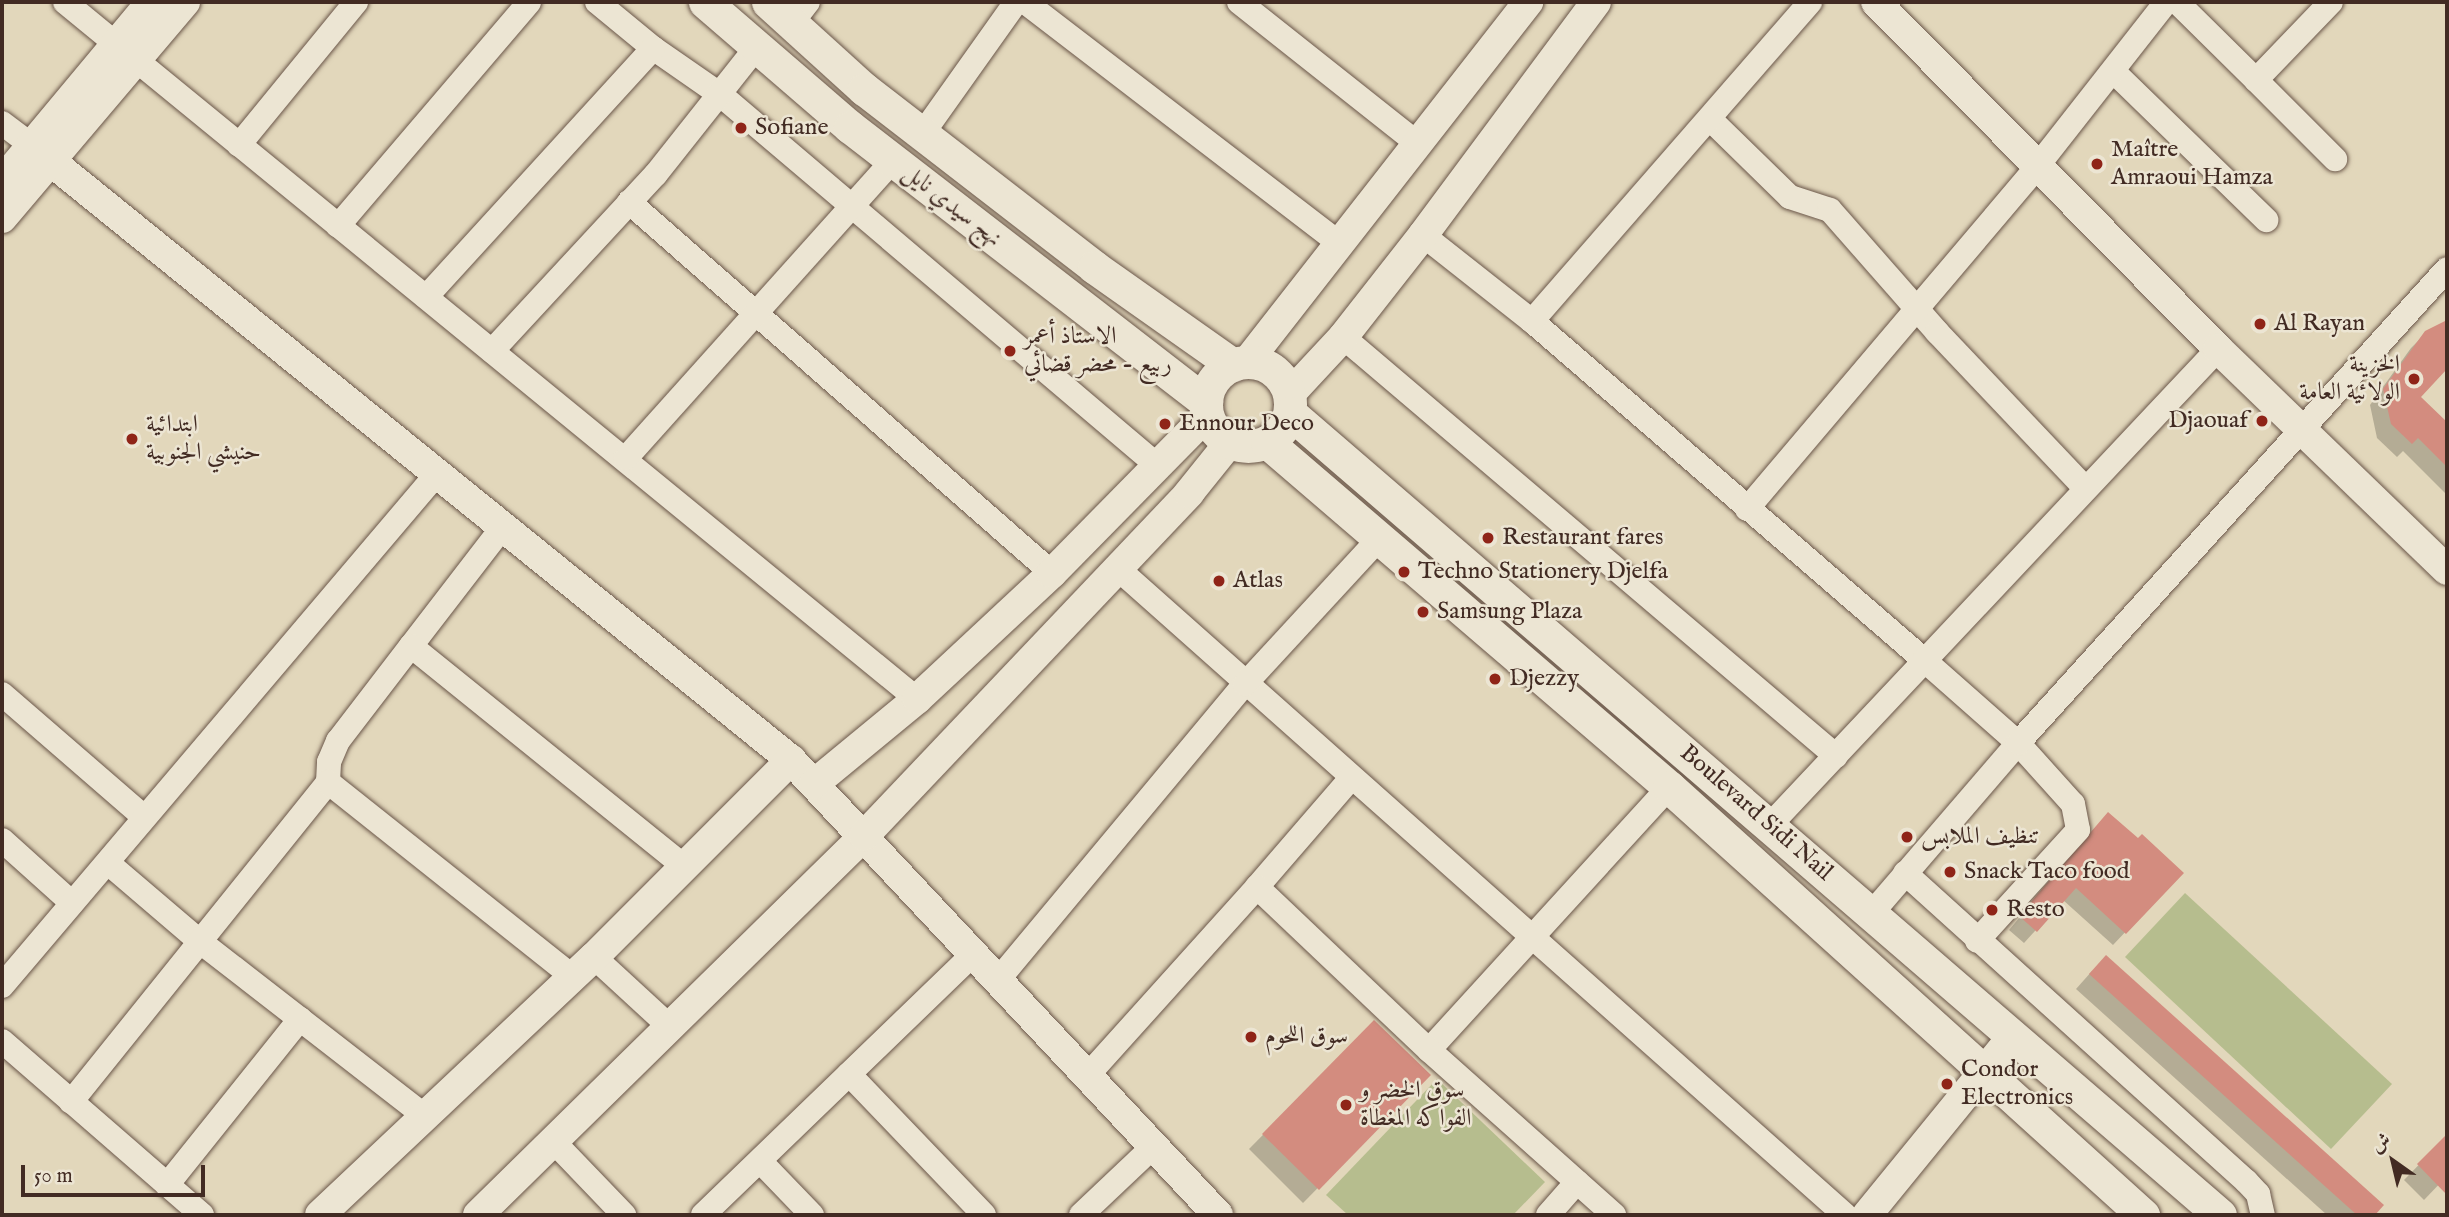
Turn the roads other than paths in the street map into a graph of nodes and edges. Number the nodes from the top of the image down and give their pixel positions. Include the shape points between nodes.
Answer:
1 (65, 2) edge
2 (151, 2) edge
3 (185, 2) edge
4 (356, 2) edge
5 (529, 2) edge
6 (597, 2) edge
7 (705, 2) edge
8 (1016, 2) edge
9 (1025, 2) edge
10 (1239, 2) edge
11 (1528, 2) edge
12 (1596, 2) edge
13 (1810, 2) edge
14 (1876, 2) edge
15 (2166, 2) edge
16 (2177, 2) edge
17 (2331, 2) edge
18 (789, 10) edge
19 (653, 48) junction
20 (756, 48) junction
21 (126, 52) junction
22 (2113, 71) junction
23 (2256, 80) junction
24 (722, 96) junction
25 (1711, 120) junction
26 (2, 123) edge
27 (923, 133) junction
28 (1418, 144) junction
29 (239, 145) junction
30 (42, 153) junction
31 (2335, 159) dead end
32 (893, 160) junction
33 (2036, 167) junction
34 (2, 181) edge
35 (629, 202) junction
36 (851, 204) junction
37 (2, 218) edge
38 (2266, 219) dead end
39 (338, 226) junction
40 (1423, 235) junction
41 (1342, 245) junction
42 (2447, 269) edge
43 (426, 297) junction
44 (1918, 306) junction
45 (754, 314) junction
46 (1532, 321) junction
47 (1343, 337) junction
48 (2218, 349) junction
49 (492, 351) junction
50 (1240, 364) junction
51 (1290, 404) junction
52 (1207, 409) junction
53 (2300, 429) junction
54 (1230, 442) junction
55 (1268, 442) junction
56 (626, 458) junction
57 (1158, 466) junction
58 (435, 476) junction
59 (2085, 488) junction
60 (1747, 509) junction
61 (501, 529) junction
62 (1379, 539) junction
63 (1116, 567) junction
64 (2447, 570) edge
65 (1052, 573) junction
66 (411, 646) junction
67 (1924, 660) junction
68 (1245, 684) junction
69 (2, 694) edge
70 (917, 699) junction
71 (2018, 743) junction
72 (1836, 756) junction
73 (791, 760) junction
74 (1351, 778) junction
75 (328, 782) junction
76 (814, 784) junction
77 (1669, 787) junction
78 (144, 817) junction
79 (1771, 824) junction
80 (864, 836) junction
81 (2, 840) edge
82 (108, 863) junction
83 (684, 866) junction
84 (1905, 873) junction
85 (1256, 887) junction
86 (72, 902) junction
87 (1871, 914) junction
88 (1531, 938) junction
89 (198, 940) junction
90 (1977, 941) junction
91 (973, 954) junction
92 (584, 967) junction
93 (998, 980) junction
94 (2, 986) edge
95 (300, 1020) junction
96 (670, 1027) junction
97 (2012, 1037) junction
98 (2, 1041) edge
99 (1429, 1050) junction
100 (849, 1074) junction
101 (1984, 1074) junction
102 (1087, 1076) junction
103 (71, 1102) junction
104 (425, 1116) junction
105 (555, 1143) junction
106 (1154, 1146) junction
107 (760, 1161) junction
108 (1577, 1182) junction
109 (167, 1185) junction
110 (202, 1215) edge
111 (320, 1215) edge
112 (478, 1215) edge
113 (624, 1215) edge
114 (703, 1215) edge
115 (811, 1215) edge
116 (985, 1215) edge
117 (1081, 1215) edge
118 (1218, 1215) edge
119 (1548, 1215) edge
120 (1614, 1215) edge
121 (1845, 1215) edge
122 (1867, 1215) edge
123 (2143, 1215) edge
124 (2220, 1215) edge
125 (2263, 1215) edge

1 - 21 street
2 - 21 street
3 - 21 street
4 - 29 street
5 - 39 street
6 - 19 street
7 - 20 main road, نهج سيدي نايل
8 - 27 street
9 - 41 street
10 - 28 street
11 - 28 street
12 - 40 street
13 - 25 street
14 - 33 street
15 - 22 street
16 - 23 street
17 - 23 street
18 - 27 main road, نهج سيدي نايل
19 - 24 street
19 - 43 street
20 - 24 street
20 - 32 main road, نهج سيدي نايل
21 - 29 street
21 - 30 street
22 - 33 street
22 - 38 street
23 - 31 street
24 - 35 street
24 - 36 street
25 - 44 street via 1790,197 1830,210
25 - 46 street
26 - 30 street
27 - 50 main road, نهج سيدي نايل via 1094,267
28 - 41 street
29 - 39 street
30 - 34 street
30 - 37 street
30 - 58 street
32 - 36 street
32 - 52 main road, نهج سيدي نايل
33 - 44 street
33 - 48 street
35 - 45 street
35 - 49 street
36 - 45 street
36 - 57 street
39 - 43 street
40 - 46 street
40 - 47 street
41 - 50 street
42 - 53 street
43 - 49 street
44 - 59 street via 1937,332
44 - 60 street
45 - 56 street
45 - 65 street
46 - 60 street
47 - 51 street
47 - 72 street
48 - 53 street
48 - 59 street
49 - 56 street
50 - 51 main road via 1269,368
50 - 52 main road via 1214,380
51 - 55 main road via 1278,435
51 - 79 main road, Boulevard Sidi Nail
52 - 54 main road via 1212,426
52 - 57 street
53 - 64 street
53 - 71 street
54 - 55 main road via 1242,446
54 - 63 street via 1189,493
55 - 62 main road, Boulevard Sidi Nail
56 - 70 street
57 - 65 street
58 - 61 street
58 - 78 street
59 - 67 street
60 - 67 street
61 - 66 street
61 - 73 street
62 - 68 street
62 - 77 main road, Boulevard Sidi Nail
63 - 68 street
63 - 80 street
65 - 70 street
66 - 75 street via 338,741 329,762
66 - 83 street
67 - 71 street
67 - 72 street
68 - 74 street
68 - 93 street
69 - 78 street
70 - 76 street
71 - 84 street
71 - 90 street via 2073,804 2078,830
72 - 79 street
73 - 76 street
73 - 83 street
74 - 85 street
74 - 88 street
75 - 89 street
75 - 92 street
76 - 80 street
77 - 88 street
77 - 101 main road, Boulevard Sidi Nail
78 - 82 street
79 - 87 main road, Boulevard Sidi Nail
80 - 91 street
80 - 96 street
81 - 86 street
82 - 86 street
82 - 89 street
83 - 92 street
84 - 87 street
84 - 90 street
85 - 99 street
85 - 102 street
86 - 94 street
87 - 97 main road, Boulevard Sidi Nail
88 - 99 street
88 - 121 street
89 - 95 street
89 - 103 street
90 - 125 street via 2246,1181 2258,1194
91 - 93 street
91 - 100 street
92 - 96 street
92 - 104 street
93 - 102 street
95 - 104 street
95 - 109 street
96 - 105 street
97 - 101 street
97 - 124 main road, Boulevard Sidi Nail
98 - 103 street
99 - 108 street
100 - 107 street
100 - 116 street
101 - 122 street
101 - 123 main road, Boulevard Sidi Nail
102 - 106 street
103 - 109 street
104 - 111 street
105 - 112 street
105 - 113 street
106 - 117 street
106 - 118 street
107 - 114 street
107 - 115 street
108 - 119 street
108 - 120 street
109 - 110 street

